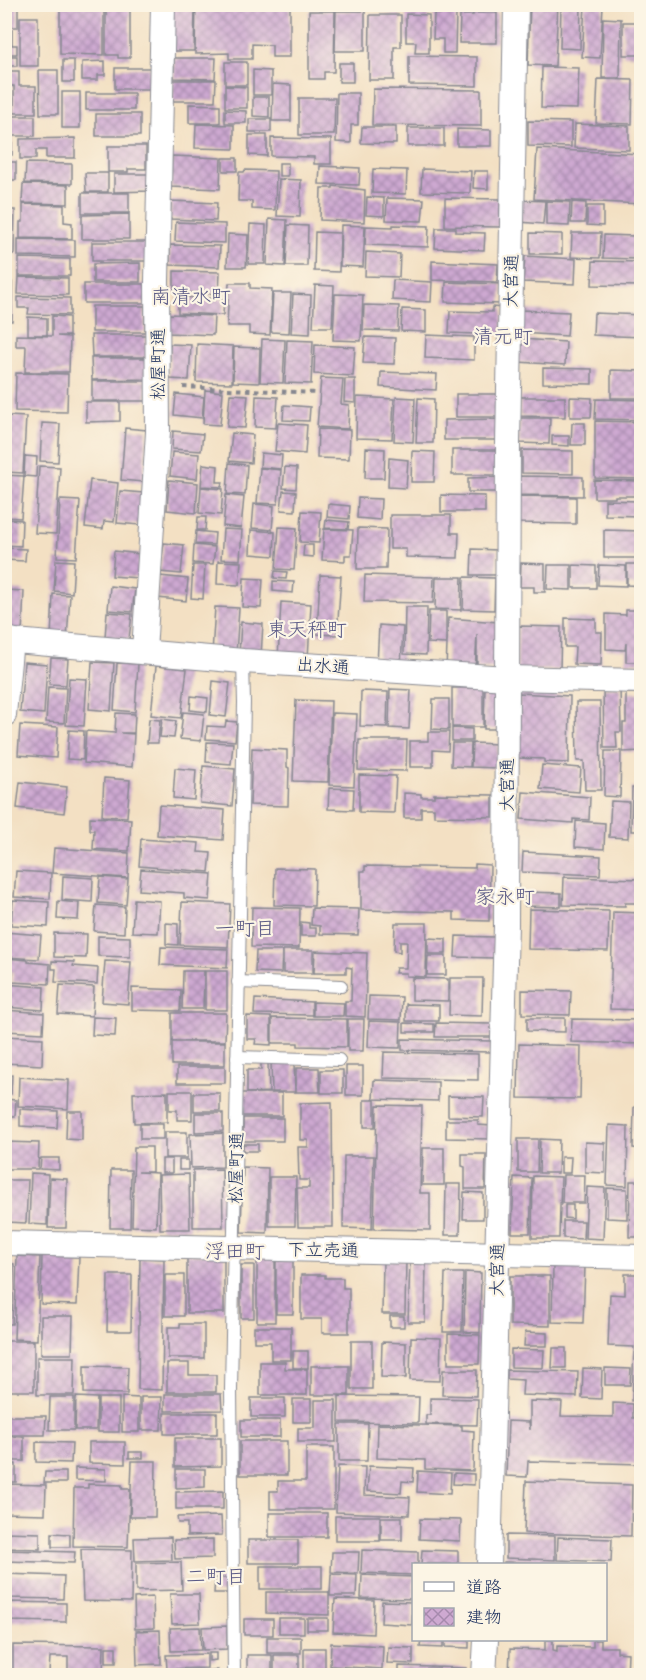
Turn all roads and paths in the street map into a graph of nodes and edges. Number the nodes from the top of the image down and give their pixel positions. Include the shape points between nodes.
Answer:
1 (163, 4) edge
2 (516, 4) edge
3 (158, 386) junction
4 (317, 393) dead end
5 (8, 640) edge
6 (144, 651) junction
7 (243, 661) junction
8 (507, 678) junction
9 (642, 681) edge
10 (4, 715) edge
11 (238, 982) junction
12 (341, 986) dead end
13 (237, 1058) junction
14 (339, 1060) dead end
15 (4, 1243) edge
16 (235, 1248) junction
17 (497, 1254) junction
18 (642, 1257) edge
19 (489, 1563) edge
20 (486, 1641) edge
21 (234, 1676) edge
22 (484, 1676) edge

1 - 3 street, 松屋町通
2 - 8 street, 大宮通
3 - 4 path
3 - 6 street, 松屋町通
5 - 6 street, 出水通
5 - 10 street
6 - 7 street, 出水通
7 - 8 street, 出水通
7 - 11 lane, 松屋町通
8 - 9 street, 出水通
8 - 17 street, 大宮通 via 506,925
11 - 12 lane
11 - 13 lane, 松屋町通
13 - 14 lane
13 - 16 lane, 松屋町通
15 - 16 street, 下立売通
16 - 17 street, 下立売通
16 - 21 lane, 松屋町通 via 231,1389
17 - 18 street, 下立売通
17 - 19 street, 大宮通
20 - 22 street

